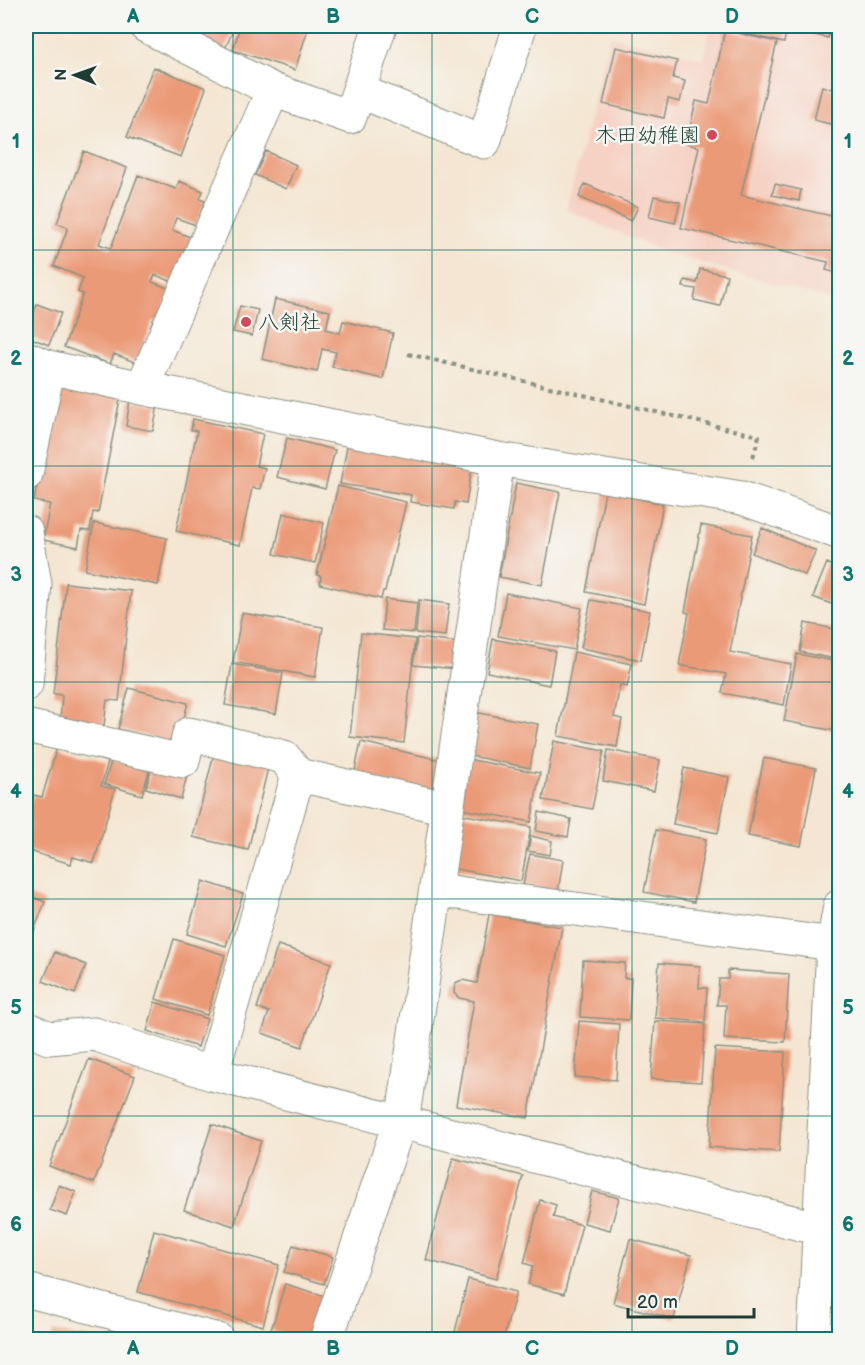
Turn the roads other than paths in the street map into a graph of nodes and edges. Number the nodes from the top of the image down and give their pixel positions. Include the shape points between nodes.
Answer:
1 (146, 26) edge
2 (380, 26) edge
3 (519, 26) edge
4 (273, 90) junction
5 (358, 91) junction
6 (37, 362) edge
7 (142, 388) junction
8 (498, 459) junction
9 (26, 474) edge
10 (26, 532) edge
11 (840, 533) edge
12 (26, 684) edge
13 (26, 726) edge
14 (298, 775) junction
15 (447, 808) junction
16 (436, 890) junction
17 (840, 906) edge
18 (836, 945) edge
19 (26, 1028) edge
20 (212, 1074) junction
21 (400, 1122) junction
22 (820, 1229) junction
23 (26, 1290) edge
24 (218, 1340) edge
25 (326, 1340) edge
26 (814, 1340) edge

1 - 4 street
2 - 5 street
3 - 5 street via 484,142
4 - 5 street via 350,117
4 - 7 street
6 - 7 street
6 - 9 street
7 - 8 street
8 - 11 street via 742,498
8 - 15 street
10 - 12 street via 35,584
13 - 14 street via 183,761 189,734 284,757
14 - 15 street
14 - 20 street
15 - 16 street
16 - 18 street
16 - 21 street
17 - 18 street
18 - 22 street
19 - 20 street via 49,1038 94,1034
20 - 21 street
21 - 22 street
21 - 25 street
22 - 26 street
23 - 24 street

